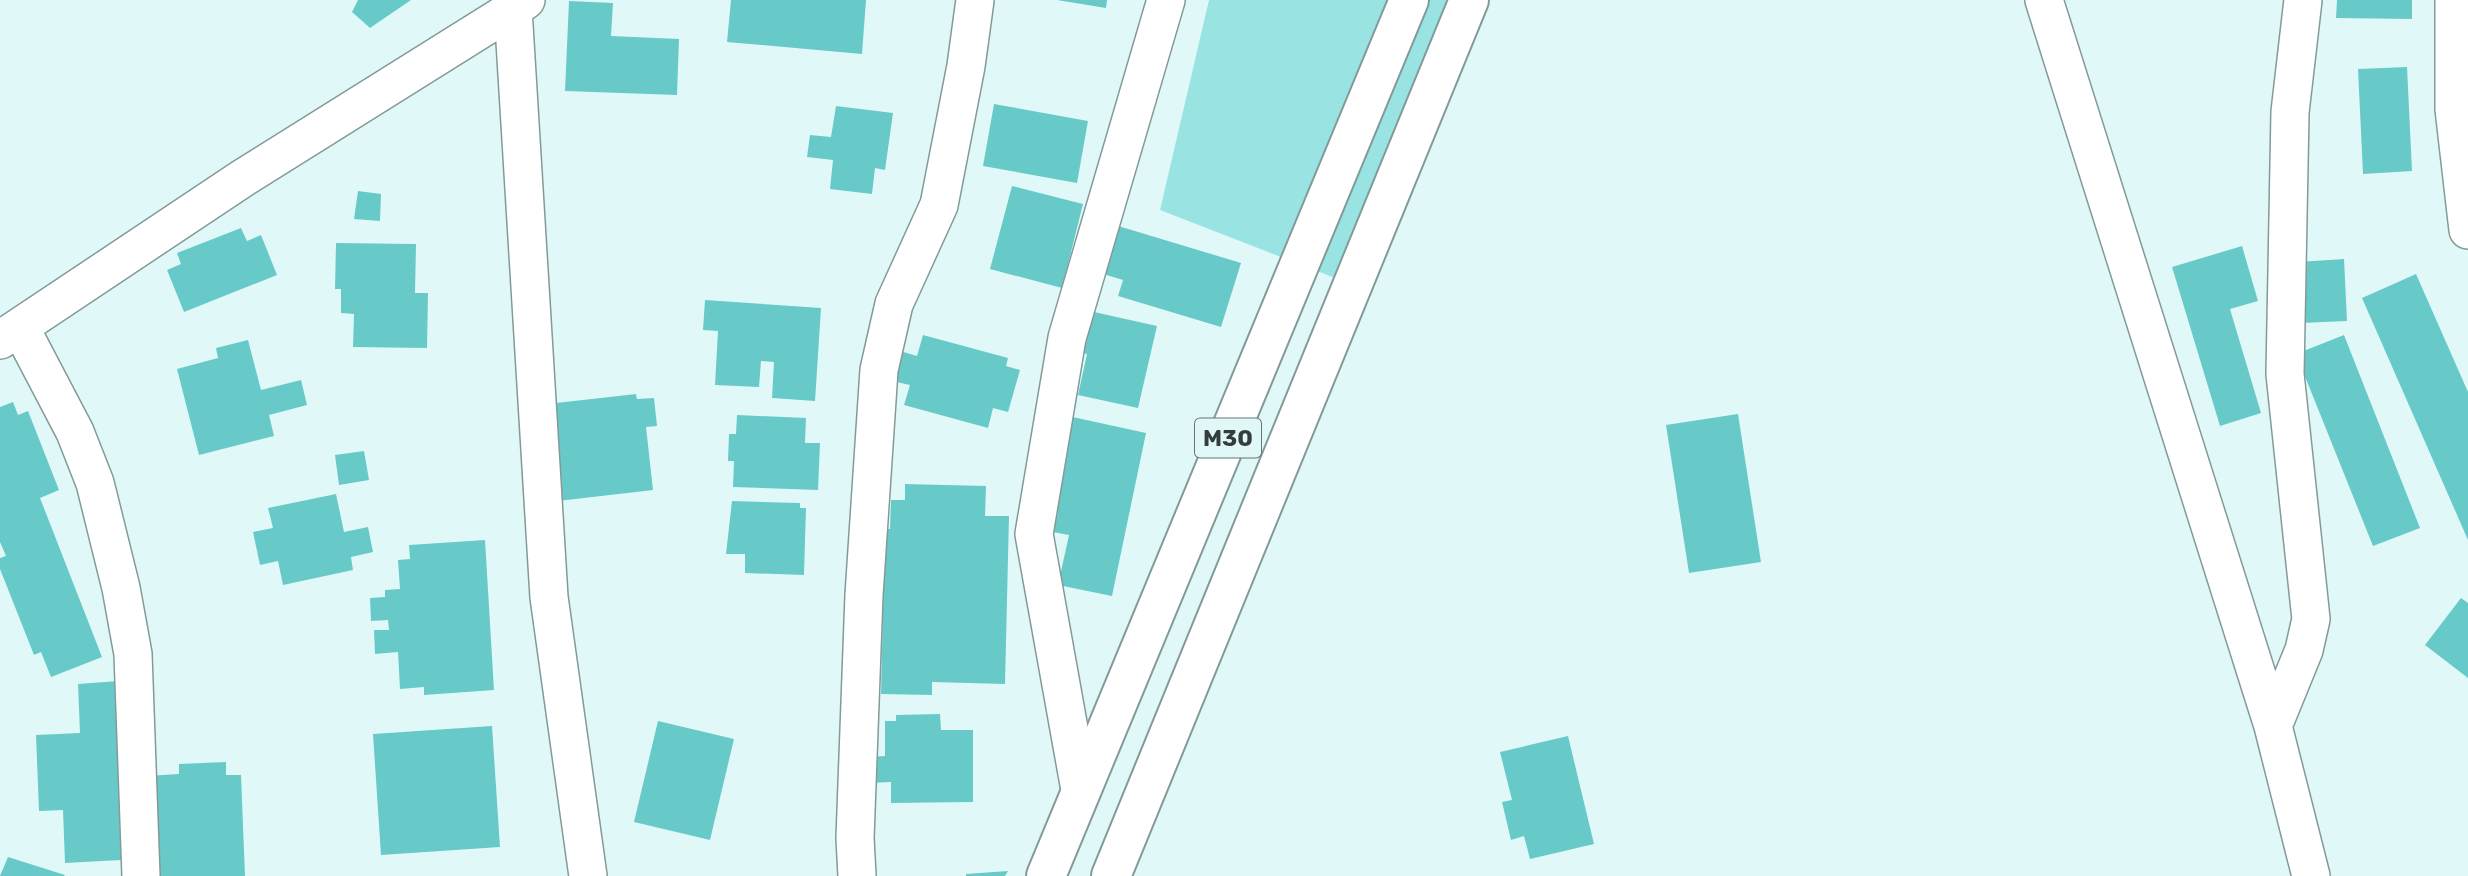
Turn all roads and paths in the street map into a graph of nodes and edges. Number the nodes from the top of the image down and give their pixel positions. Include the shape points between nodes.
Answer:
1 (975, 0) edge
2 (1166, 0) edge
3 (1409, 0) edge
4 (1469, 0) edge
5 (2044, 0) edge
6 (2303, 0) edge
7 (2454, 0) edge
8 (517, 3) edge
9 (2468, 230) edge
10 (10, 333) edge
11 (2273, 726) junction
12 (1080, 790) junction
13 (141, 876) edge
14 (588, 876) edge
15 (857, 876) edge
16 (1046, 876) edge
17 (1111, 876) edge
18 (2311, 876) edge

1 - 15 street via 939,205 894,304 879,370 864,595
2 - 12 street via 1068,338 1034,534
3 - 12 highway, M30
4 - 17 highway, M30
5 - 11 street
6 - 11 street via 2290,112 2285,374 2311,619 2304,650
7 - 9 street via 2454,109
8 - 10 street
8 - 14 street via 549,597
10 - 13 street via 80,445 95,483 121,588 133,654
11 - 18 street
12 - 16 highway, M30

